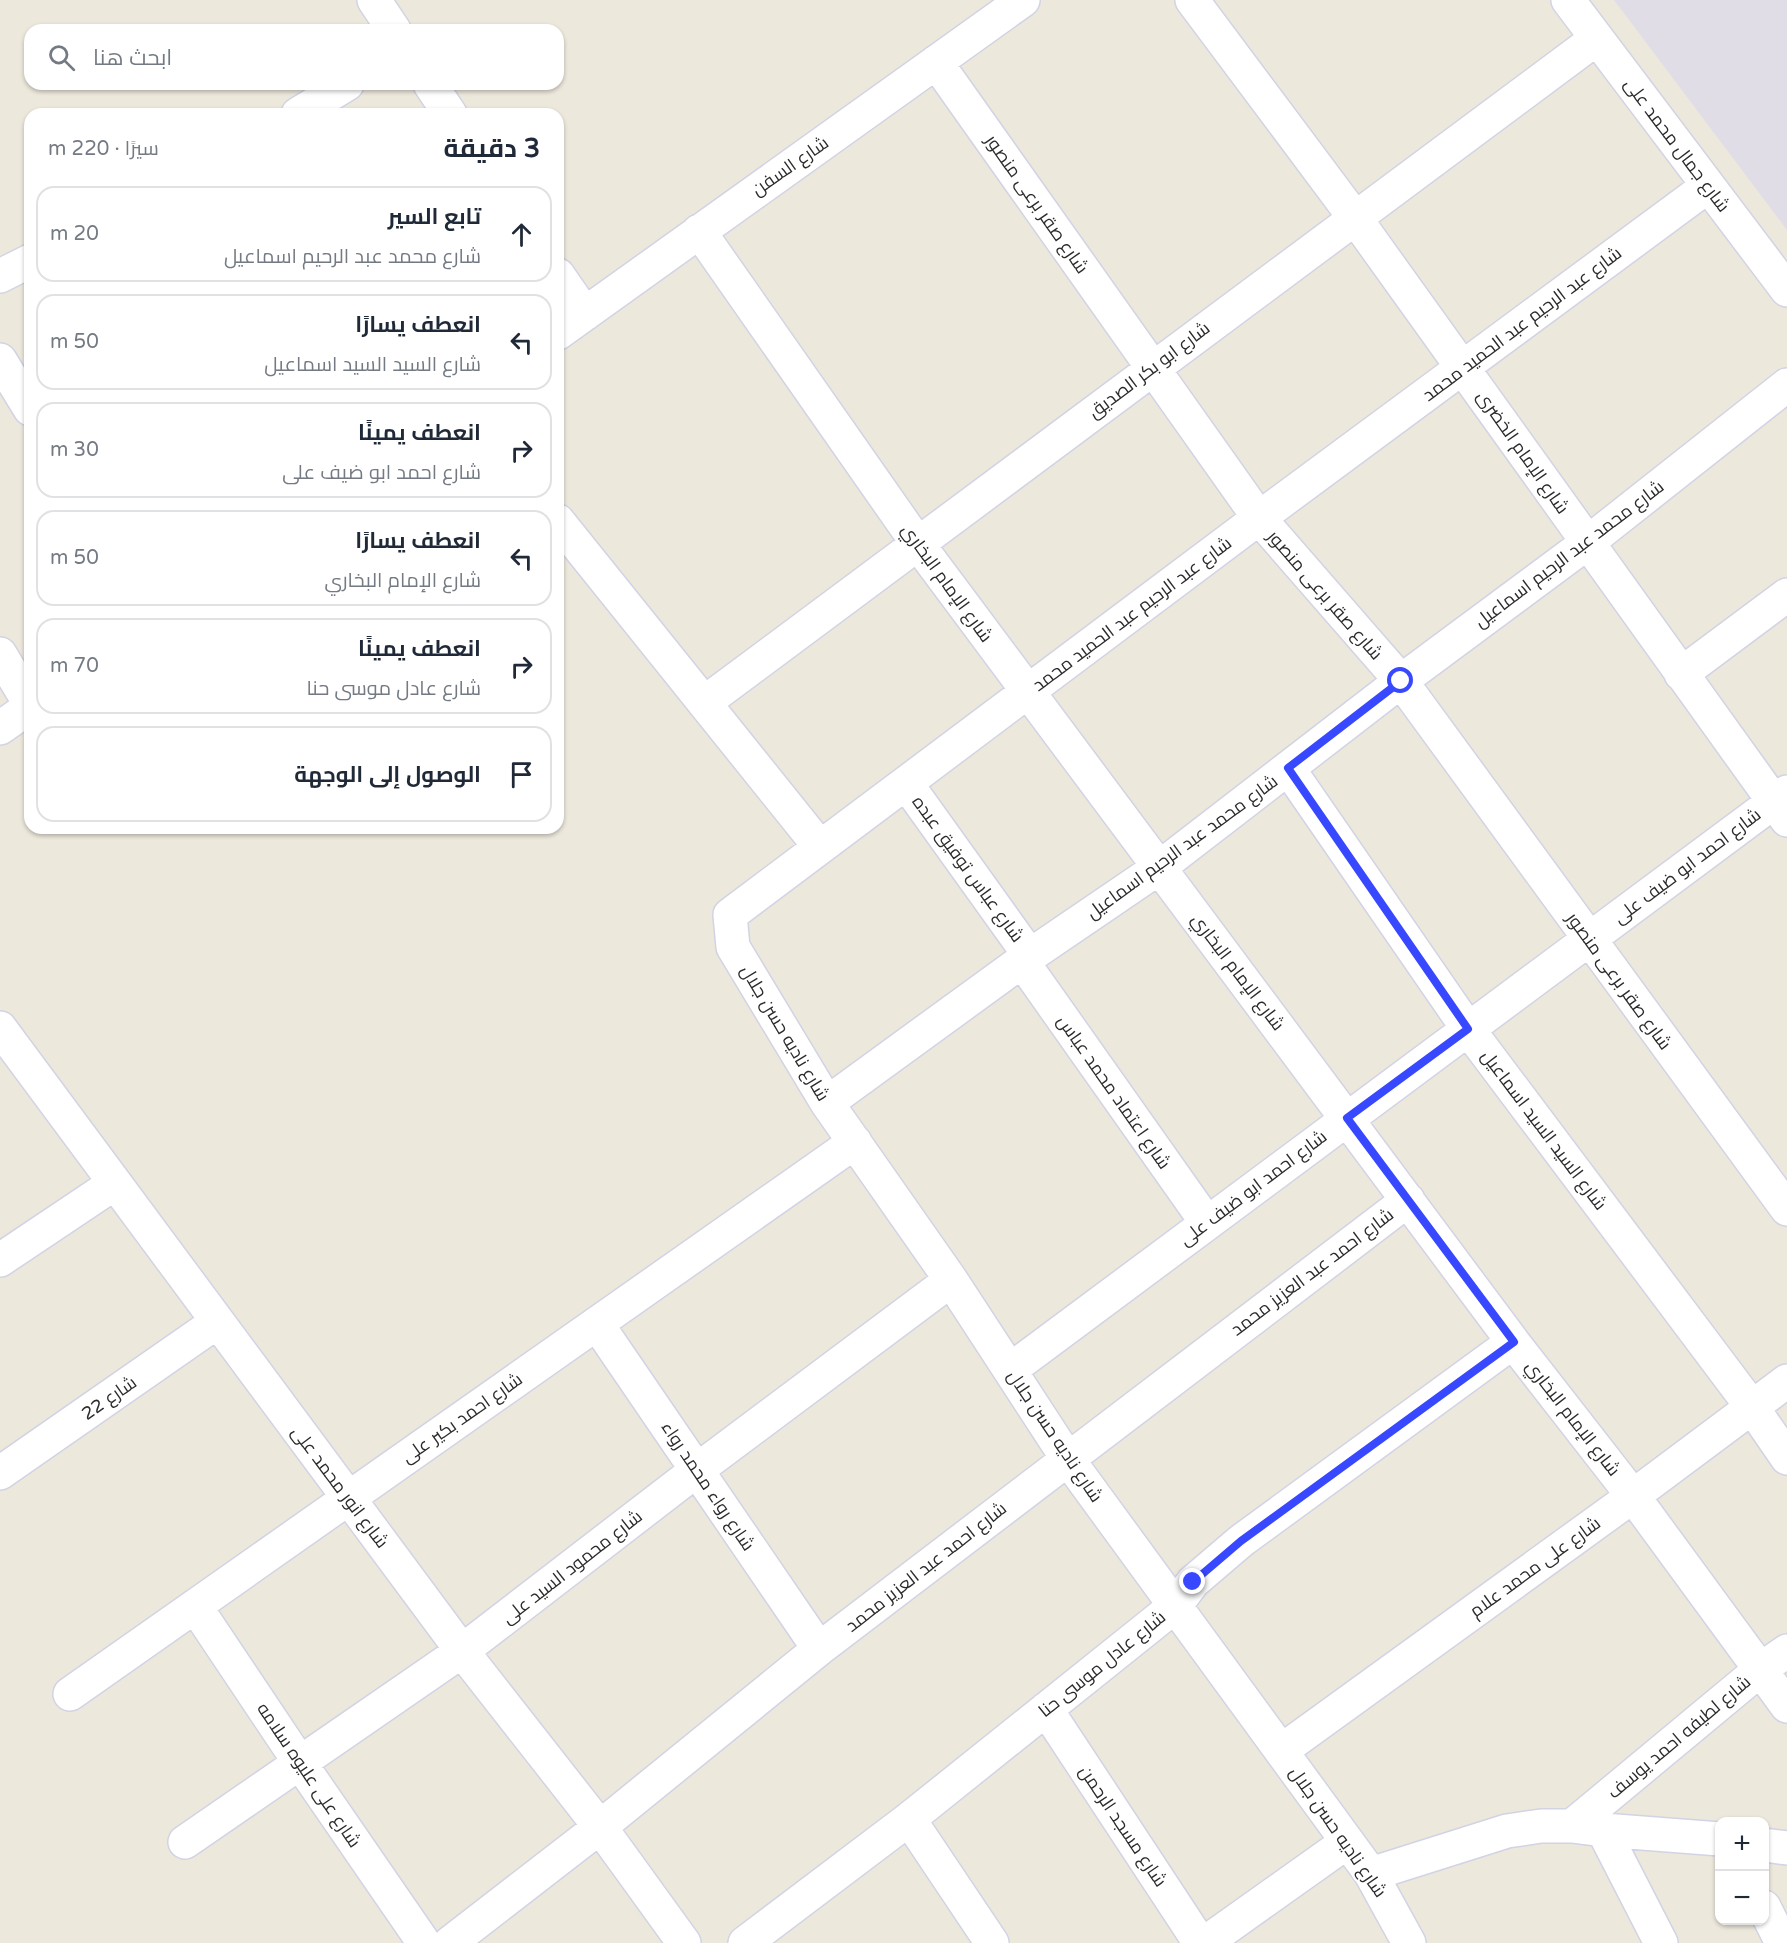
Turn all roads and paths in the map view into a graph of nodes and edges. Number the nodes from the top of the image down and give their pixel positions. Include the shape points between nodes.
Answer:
1 (1023, 0) edge
2 (1192, 0) edge
3 (1568, 0) edge
4 (1596, 39) junction
5 (936, 62) junction
6 (337, 90) edge
7 (434, 90) edge
8 (308, 108) edge
9 (446, 108) edge
10 (1708, 186) junction
11 (1355, 218) junction
12 (699, 231) junction
13 (24, 264) edge
14 (0, 276) edge
15 (564, 284) edge
16 (1787, 290) edge
17 (585, 314) junction
18 (564, 329) edge
19 (0, 360) edge
20 (1152, 367) junction
21 (1463, 368) junction
22 (1787, 385) edge
23 (24, 399) edge
24 (1259, 518) junction
25 (564, 528) edge
26 (1587, 543) junction
27 (918, 544) junction
28 (1787, 595) edge
29 (0, 654) edge
30 (1681, 674) junction
31 (1401, 681) junction
32 (1028, 693) junction
33 (24, 695) edge
34 (704, 702) junction
35 (24, 710) edge
36 (0, 728) edge
37 (1288, 768) junction
38 (906, 783) junction
39 (1782, 805) edge
40 (820, 848) junction
41 (1160, 867) junction
42 (730, 915) joint
43 (1588, 940) junction
44 (1026, 958) junction
45 (0, 1028) edge
46 (1468, 1029) junction
47 (827, 1104) junction
48 (1347, 1118) junction
49 (855, 1142) junction
50 (115, 1183) junction
51 (1408, 1200) junction
52 (1787, 1209) edge
53 (1206, 1223) junction
54 (0, 1260) edge
55 (951, 1280) junction
56 (218, 1322) junction
57 (597, 1324) junction
58 (1514, 1342) junction
59 (1010, 1370) junction
60 (1787, 1380) edge
61 (1752, 1407) junction
62 (1067, 1458) junction
63 (1787, 1458) edge
64 (697, 1470) junction
65 (0, 1473) edge
66 (1633, 1497) junction
67 (349, 1498) junction
68 (195, 1606) junction
69 (1175, 1606) junction
70 (819, 1649) junction
71 (462, 1652) junction
72 (1774, 1660) edge
73 (70, 1694) dead end
74 (1787, 1706) edge
75 (1046, 1709) junction
76 (1281, 1750) junction
77 (300, 1763) junction
78 (909, 1819) junction
79 (600, 1827) junction
80 (1588, 1828) junction
81 (1715, 1839) edge
82 (185, 1842) dead end
83 (1347, 1842) junction
84 (1769, 1846) edge
85 (1787, 1848) edge
86 (1371, 1874) junction
87 (1769, 1917) edge
88 (424, 1943) edge
89 (450, 1943) edge
90 (684, 1943) edge
91 (745, 1943) edge
92 (992, 1943) edge
93 (1200, 1943) edge
94 (1205, 1943) edge
95 (1409, 1943) edge
96 (1661, 1943) edge
97 (1782, 1943) edge

1 - 5 street, شارع السفن
2 - 11 street, شارع الإمام الخضرى
3 - 4 street, شارع جمال محمد على
4 - 10 street, شارع جمال محمد على
4 - 11 street, شارع ابو بكر الصديق
5 - 12 street, شارع السفن
5 - 20 street, شارع صقر برعى منصور
6 - 8 street
7 - 9 street
10 - 16 street, شارع جمال محمد على
10 - 21 street, شارع عبد الرحيم عبد الحميد محمد
11 - 20 street, شارع ابو بكر الصديق
11 - 21 street, شارع الإمام الخضرى
12 - 17 street, شارع السفن
12 - 27 street, شارع الإمام البخاري
13 - 14 street
15 - 17 street
17 - 18 street, شارع السفن
19 - 23 street
20 - 24 street, شارع صقر برعى منصور
20 - 27 street, شارع ابو بكر الصديق
21 - 24 street, شارع عبد الرحيم عبد الحميد محمد
21 - 26 street, شارع الإمام الخضرى
22 - 26 street, شارع محمد عبد الرحيم اسماعيل
24 - 31 street, شارع صقر برعى منصور
24 - 32 street, شارع عبد الرحيم عبد الحميد محمد
25 - 34 street
26 - 30 street, شارع الإمام الخضرى
26 - 31 street, شارع محمد عبد الرحيم اسماعيل
27 - 32 street, شارع الإمام البخاري
27 - 34 street, شارع ابو بكر الصديق
28 - 30 street
29 - 33 street
30 - 39 street, شارع الإمام الخضرى
31 - 37 street, شارع محمد عبد الرحيم اسماعيل
31 - 43 street, شارع صقر برعى منصور
32 - 38 street, شارع عبد الرحيم عبد الحميد محمد
32 - 41 street, شارع الإمام البخاري
34 - 40 street
35 - 36 street
37 - 41 street, شارع محمد عبد الرحيم اسماعيل
37 - 46 street, شارع السيد السيد اسماعيل
38 - 40 street, شارع عبد الرحيم عبد الحميد محمد
38 - 44 street, شارع عباس توفيق عبده
39 - 43 street, شارع احمد ابو ضيف على
40 - 42 street, شارع عبد الرحيم عبد الحميد محمد
41 - 44 street, شارع محمد عبد الرحيم اسماعيل
41 - 48 street, شارع الإمام البخاري
42 - 47 street, شارع ناديه حسن جلال via 733,946
43 - 46 street, شارع احمد ابو ضيف على
43 - 52 street, شارع صقر برعى منصور
44 - 47 street, شارع محمد عبد الرحيم اسماعيل
44 - 53 street, شارع اعتماد محمد عباس
45 - 50 street, شارع انور محمد على
46 - 48 street, شارع احمد ابو ضيف على
46 - 61 street, شارع السيد السيد اسماعيل
47 - 49 street, شارع ناديه حسن جلال
48 - 51 street, شارع الإمام البخاري
48 - 53 street, شارع احمد ابو ضيف على
49 - 55 street, شارع ناديه حسن جلال
49 - 57 street, شارع احمد بكير على
50 - 54 street
50 - 56 street, شارع انور محمد على
51 - 58 street, شارع الإمام البخاري
51 - 62 street, شارع احمد عبد العزيز محمد
53 - 59 street, شارع احمد ابو ضيف على
55 - 59 street, شارع ناديه حسن جلال
55 - 64 street, شارع محمود السيد على
56 - 65 street, شارع 22
56 - 67 street, شارع انور محمد على
57 - 64 street, شارع رواء محمد رواء
57 - 67 street, شارع احمد بكير على
58 - 66 street, شارع الإمام البخاري
58 - 69 street, شارع عادل موسى حنا via 1241,1541 1193,1582
59 - 62 street, شارع ناديه حسن جلال
60 - 61 street, شارع على محمد علام
61 - 63 street, شارع السيد السيد اسماعيل
61 - 66 street, شارع على محمد علام
62 - 69 street, شارع ناديه حسن جلال
62 - 70 street, شارع احمد عبد العزيز محمد
64 - 70 street, شارع رواء محمد رواء
64 - 71 street, شارع محمود السيد على
66 - 72 street, شارع الإمام البخاري
66 - 76 street, شارع على محمد علام
67 - 68 street, شارع احمد بكير على
67 - 71 street, شارع انور محمد على
68 - 73 street, شارع احمد بكير على
68 - 77 street, شارع على عليوه سلامه
69 - 75 street, شارع عادل موسى حنا
69 - 76 street, شارع ناديه حسن جلال
70 - 79 street, شارع احمد عبد العزيز محمد
71 - 77 street, شارع محمود السيد على
71 - 79 street, شارع انور محمد على
72 - 74 street, شارع الإمام البخاري
72 - 80 street, شارع لطيفه احمد يوسف
75 - 78 street, شارع عادل موسى حنا
75 - 93 street, شارع مسجد الرحمن
76 - 83 street, شارع ناديه حسن جلال
77 - 82 street, شارع محمود السيد على
77 - 88 street, شارع على عليوه سلامه
78 - 91 street, شارع عادل موسى حنا
78 - 92 street
79 - 89 street, شارع احمد عبد العزيز محمد
79 - 90 street, شارع انور محمد على
80 - 81 street
80 - 86 street via 1541,1826 1507,1831
80 - 96 street
83 - 86 street, شارع ناديه حسن جلال
83 - 94 street
84 - 85 street
86 - 95 street, شارع ناديه حسن جلال
87 - 97 street

